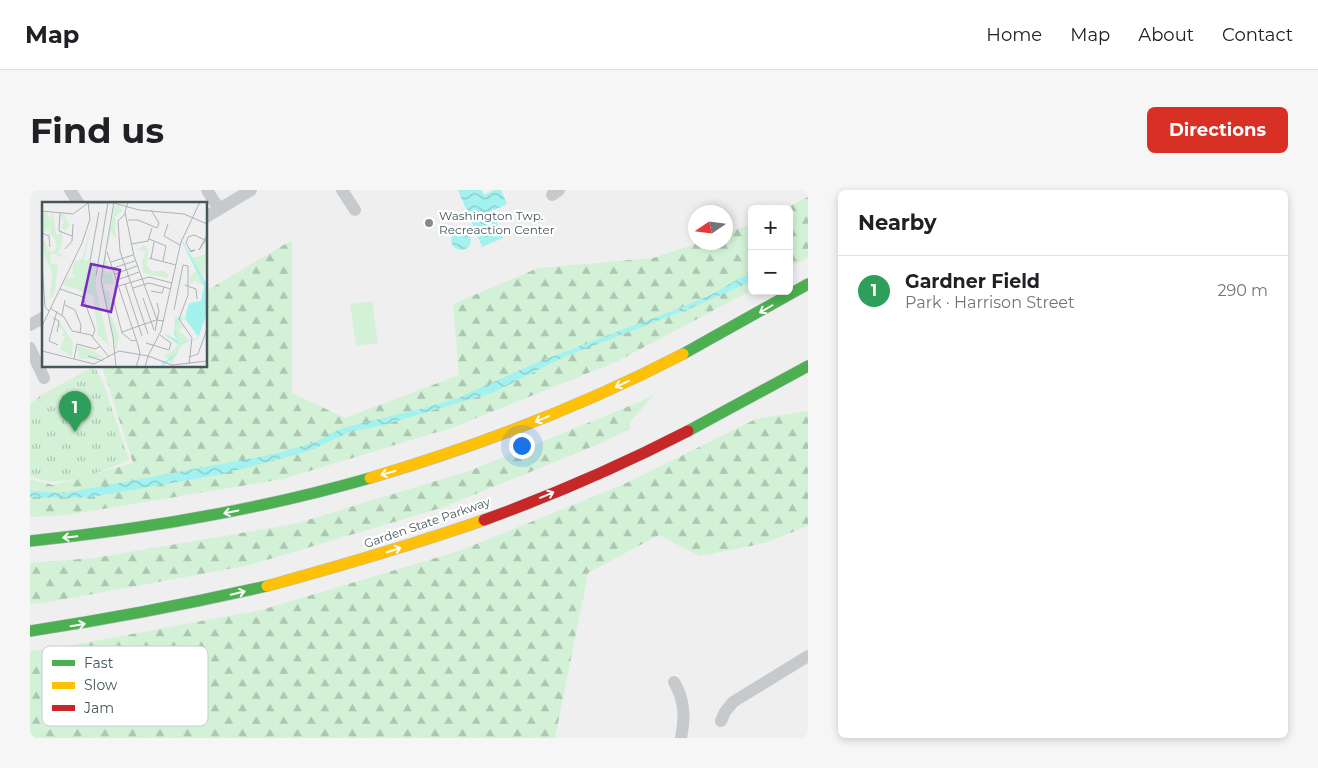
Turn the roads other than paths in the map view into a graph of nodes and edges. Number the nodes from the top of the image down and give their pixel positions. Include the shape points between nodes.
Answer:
1 (70, 190) edge
2 (207, 190) edge
3 (251, 190) edge
4 (342, 190) edge
5 (78, 202) edge
6 (219, 209) junction
7 (355, 210) dead end
8 (208, 216) edge
9 (808, 284) edge
10 (42, 318) edge
11 (30, 325) edge
12 (30, 348) edge
13 (808, 366) edge
14 (44, 378) dead end
15 (30, 541) edge
16 (30, 631) edge
17 (808, 656) edge
18 (674, 682) dead end
19 (721, 721) dead end
20 (681, 738) edge

1 - 5 street
2 - 6 street
3 - 6 street
4 - 7 street
6 - 8 street
9 -> 15 highway via 733,328 635,378 533,422 430,460 233,512 141,528
10 - 11 street
12 - 14 street
16 -> 13 highway, Garden State Parkway via 188,605 332,569 430,538 543,496 646,452
17 - 19 street via 733,702
18 - 20 street via 684,707

